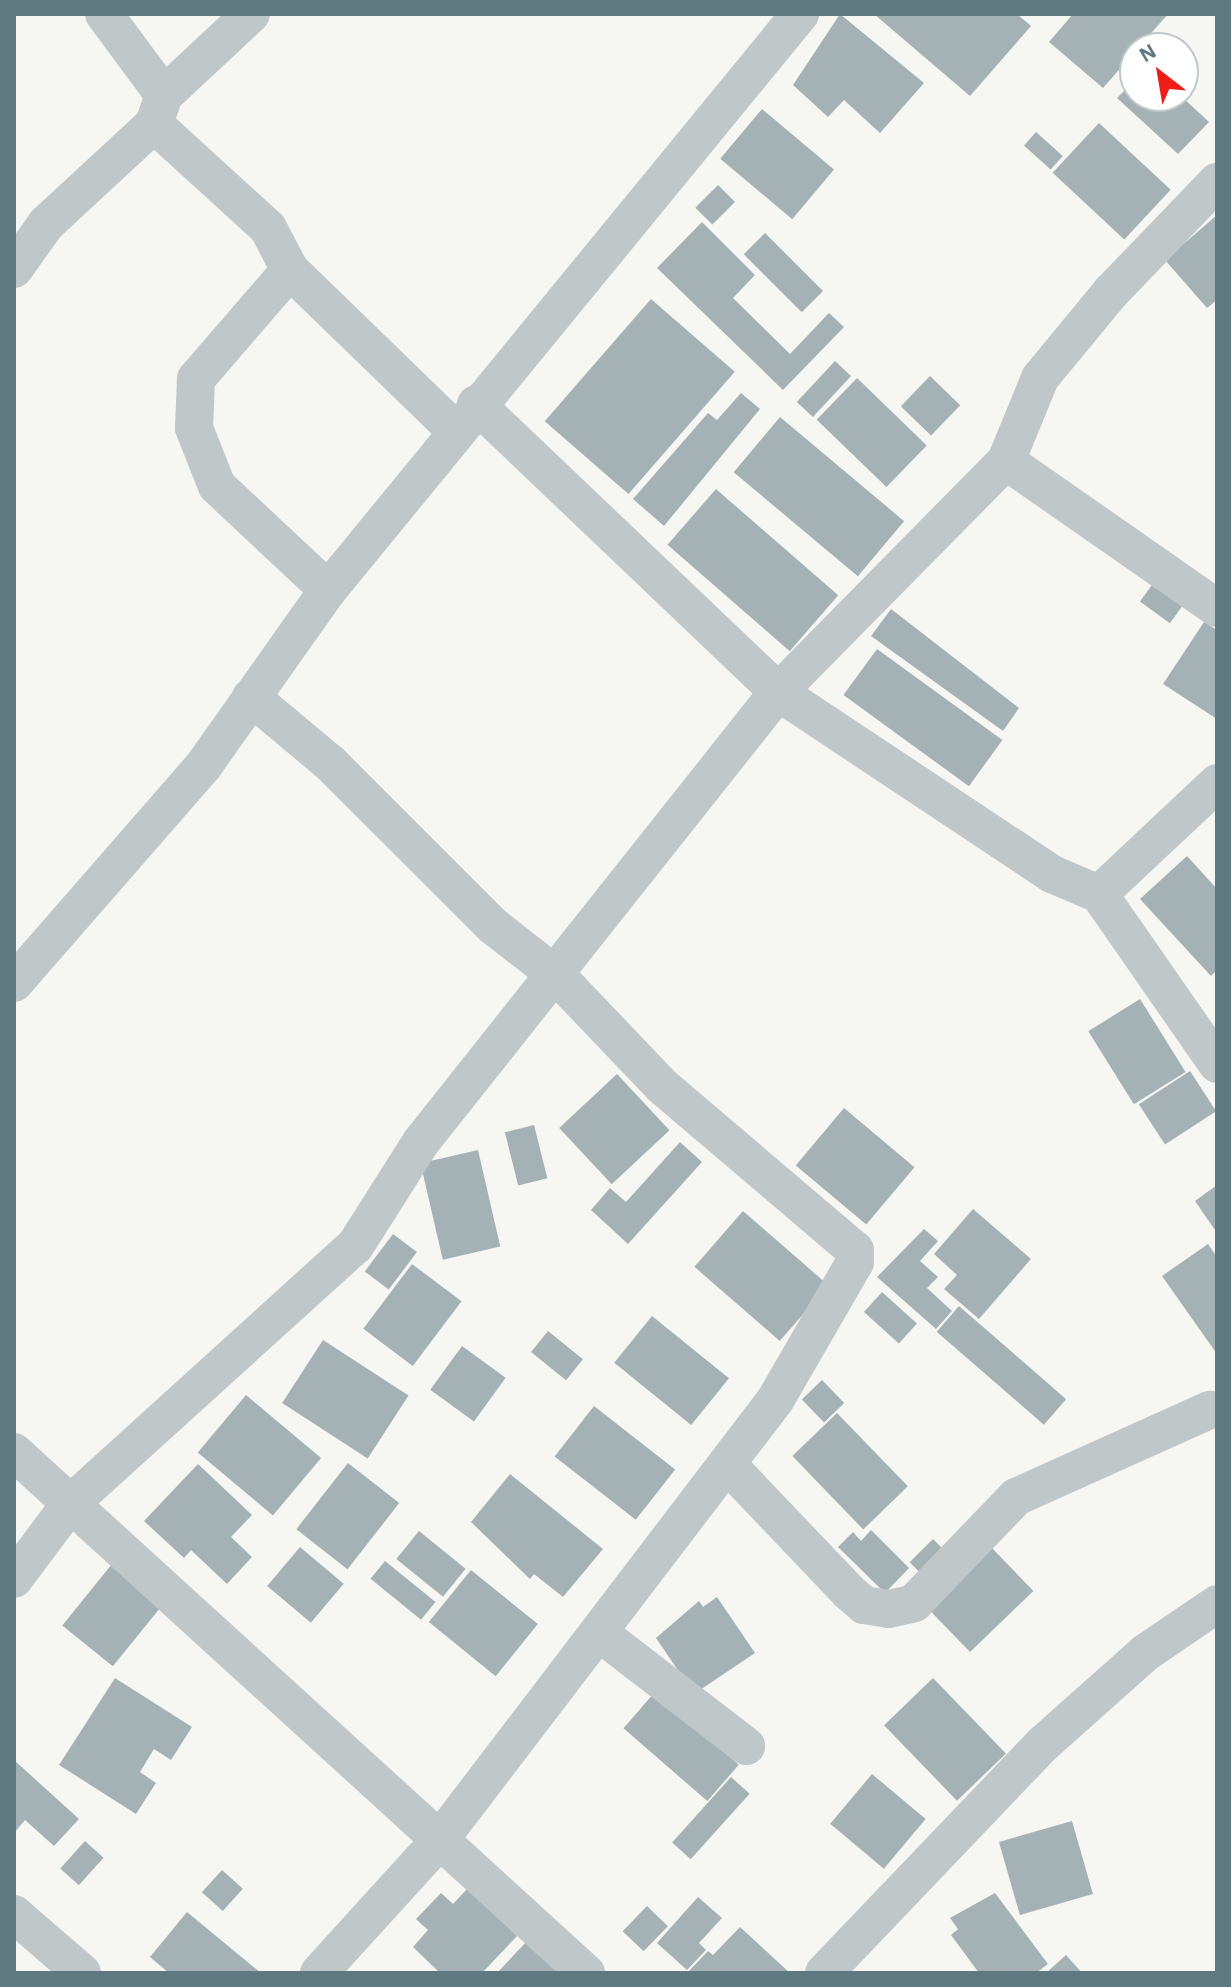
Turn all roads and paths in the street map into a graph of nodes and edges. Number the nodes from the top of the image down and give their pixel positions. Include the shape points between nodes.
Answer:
1 (104, 14) edge
2 (251, 14) edge
3 (800, 14) edge
4 (159, 110) junction
5 (1217, 182) edge
6 (14, 269) edge
7 (290, 270) junction
8 (466, 417) junction
9 (1006, 461) junction
10 (328, 590) junction
11 (1217, 608) edge
12 (778, 692) junction
13 (251, 697) junction
14 (1217, 783) edge
15 (1099, 894) junction
16 (556, 975) junction
17 (14, 983) edge
18 (1217, 1064) edge
19 (1215, 1414) edge
20 (14, 1452) edge
21 (727, 1464) junction
22 (70, 1504) junction
23 (14, 1579) edge
24 (1217, 1604) edge
25 (602, 1635) junction
26 (746, 1746) dead end
27 (438, 1842) junction
28 (14, 1914) edge
29 (82, 1973) edge
30 (319, 1973) edge
31 (586, 1973) edge
32 (824, 1973) edge

1 - 4 street
2 - 4 street
3 - 8 street
4 - 6 street via 46,224
4 - 7 street via 268,228
5 - 9 street via 1111,292 1040,378
7 - 8 street
7 - 10 street via 196,379 194,428 217,486
8 - 10 street
8 - 12 street
9 - 11 street
9 - 12 street
10 - 13 street
12 - 15 street via 1052,874
12 - 16 street
13 - 16 street via 330,763 492,925
13 - 17 street via 204,765
14 - 15 street
15 - 18 street
16 - 21 street via 662,1086 855,1250 855,1262 825,1319
16 - 22 street via 421,1142 355,1246
19 - 21 street via 1016,1497 914,1603 889,1609 864,1605 849,1592
20 - 22 street
21 - 25 street
22 - 23 street
22 - 27 street
24 - 32 street via 1145,1653 1043,1744
25 - 26 street
25 - 27 street
27 - 30 street
27 - 31 street
28 - 29 street

